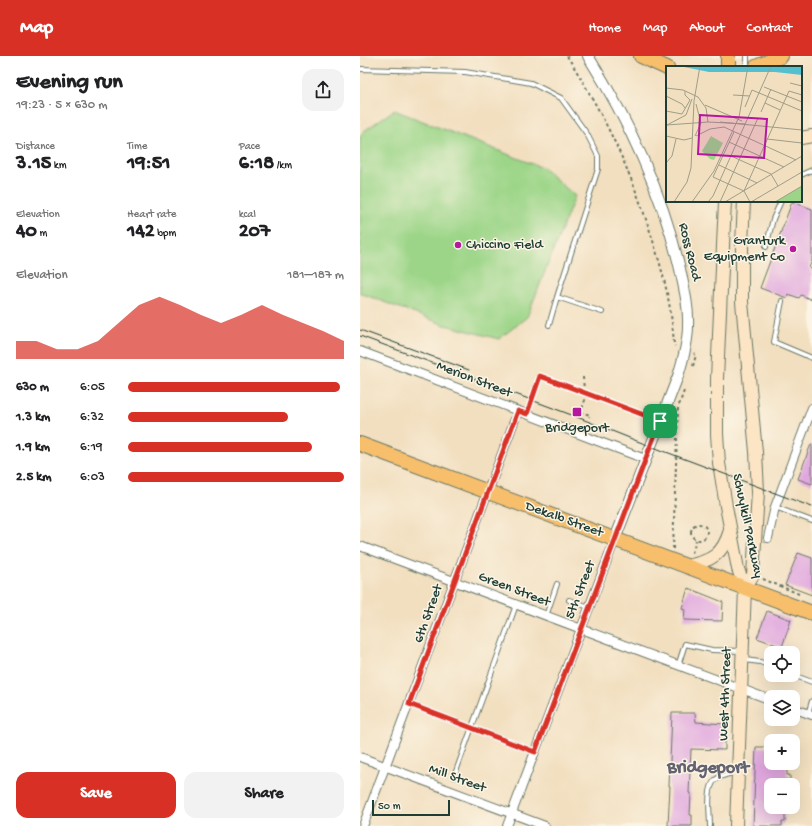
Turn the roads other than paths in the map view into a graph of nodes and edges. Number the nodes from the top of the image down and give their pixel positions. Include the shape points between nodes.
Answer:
1 (588, 56) edge
2 (641, 56) edge
3 (781, 56) edge
4 (758, 66) edge
5 (666, 68) edge
6 (360, 69) edge
7 (812, 136) edge
8 (802, 138) edge
9 (812, 170) edge
10 (802, 175) edge
11 (725, 202) edge
12 (744, 202) edge
13 (781, 202) edge
14 (766, 247) dead end
15 (558, 297) junction
16 (782, 301) dead end
17 (602, 312) dead end
18 (549, 325) dead end
19 (360, 351) edge
20 (812, 358) edge
21 (678, 376) joint
22 (812, 408) edge
23 (518, 411) junction
24 (361, 449) edge
25 (645, 459) junction
26 (488, 492) junction
27 (775, 508) junction
28 (812, 521) edge
29 (730, 529) junction
30 (768, 538) dead end
31 (615, 539) junction
32 (360, 546) edge
33 (689, 560) junction
34 (455, 582) junction
35 (557, 584) dead end
36 (745, 588) junction
37 (569, 600) dead end
38 (516, 605) junction
39 (590, 607) junction
40 (812, 613) edge
41 (546, 617) junction
42 (581, 630) junction
43 (743, 655) junction
44 (764, 663) edge
45 (678, 666) junction
46 (800, 678) edge
47 (812, 682) edge
48 (741, 689) junction
49 (764, 697) edge
50 (812, 701) edge
51 (409, 704) junction
52 (800, 710) edge
53 (810, 714) edge
54 (471, 728) junction
55 (535, 752) junction
56 (360, 757) edge
57 (385, 766) junction
58 (738, 772) junction
59 (454, 777) dead end
60 (512, 814) junction
61 (363, 826) edge
62 (508, 826) edge
63 (545, 826) edge
64 (710, 826) edge
65 (736, 826) edge

1 - 21 street, Ross Road via 635,139 664,212 675,250 688,310 685,350
2 - 5 highway
3 - 4 highway
6 - 15 lane via 465,72 531,83 561,98 593,145 598,156 598,169
7 - 8 main road
9 - 10 lane
11 - 29 main road, Schuylkill Parkway via 716,406 719,463
12 - 36 main road, Schuylkill Parkway via 742,302 758,492 753,575
13 - 14 lane
15 - 17 lane
15 - 18 lane
16 - 20 lane via 774,342
19 - 23 street, Merion Street
21 - 25 street, 5th Street
22 - 27 street
23 - 25 street, Merion Street
23 - 26 street, 6th Street
24 - 26 highway, Dekalb Street
25 - 31 street, 5th Street
26 - 31 highway, Dekalb Street
26 - 34 street, 6th Street
27 - 28 lane
27 - 30 street
29 - 33 main road via 724,545 716,555 704,562
29 - 36 main road, Schuylkill Parkway via 738,569
31 - 33 highway, Dekalb Street
31 - 39 street, 5th Street
32 - 34 street, Green Street
33 - 36 highway, Dekalb Street
34 - 38 street, Green Street
34 - 51 street, 6th Street
35 - 41 lane
36 - 40 highway, Dekalb Street
36 - 43 main road, West 4th Street
37 - 39 lane
38 - 41 street, Green Street
38 - 54 lane
39 - 42 street, 5th Street
41 - 42 street, Green Street
42 - 45 street, Green Street
42 - 55 street, 5th Street
43 - 44 lane
43 - 45 lane via 685,644
43 - 48 main road, West 4th Street
45 - 48 street, Green Street
46 - 47 lane
48 - 49 street, Green Street
48 - 58 main road, West 4th Street
50 - 53 lane
51 - 54 lane
51 - 57 street, 6th Street
52 - 53 street
54 - 55 lane
54 - 59 lane
55 - 60 street, 5th Street
56 - 57 street, Mill Street
57 - 60 street, Mill Street
57 - 61 street, 6th Street
58 - 64 lane via 714,781 710,795
58 - 65 main road, West 4th Street
60 - 62 street, 5th Street
60 - 63 street, Mill Street

